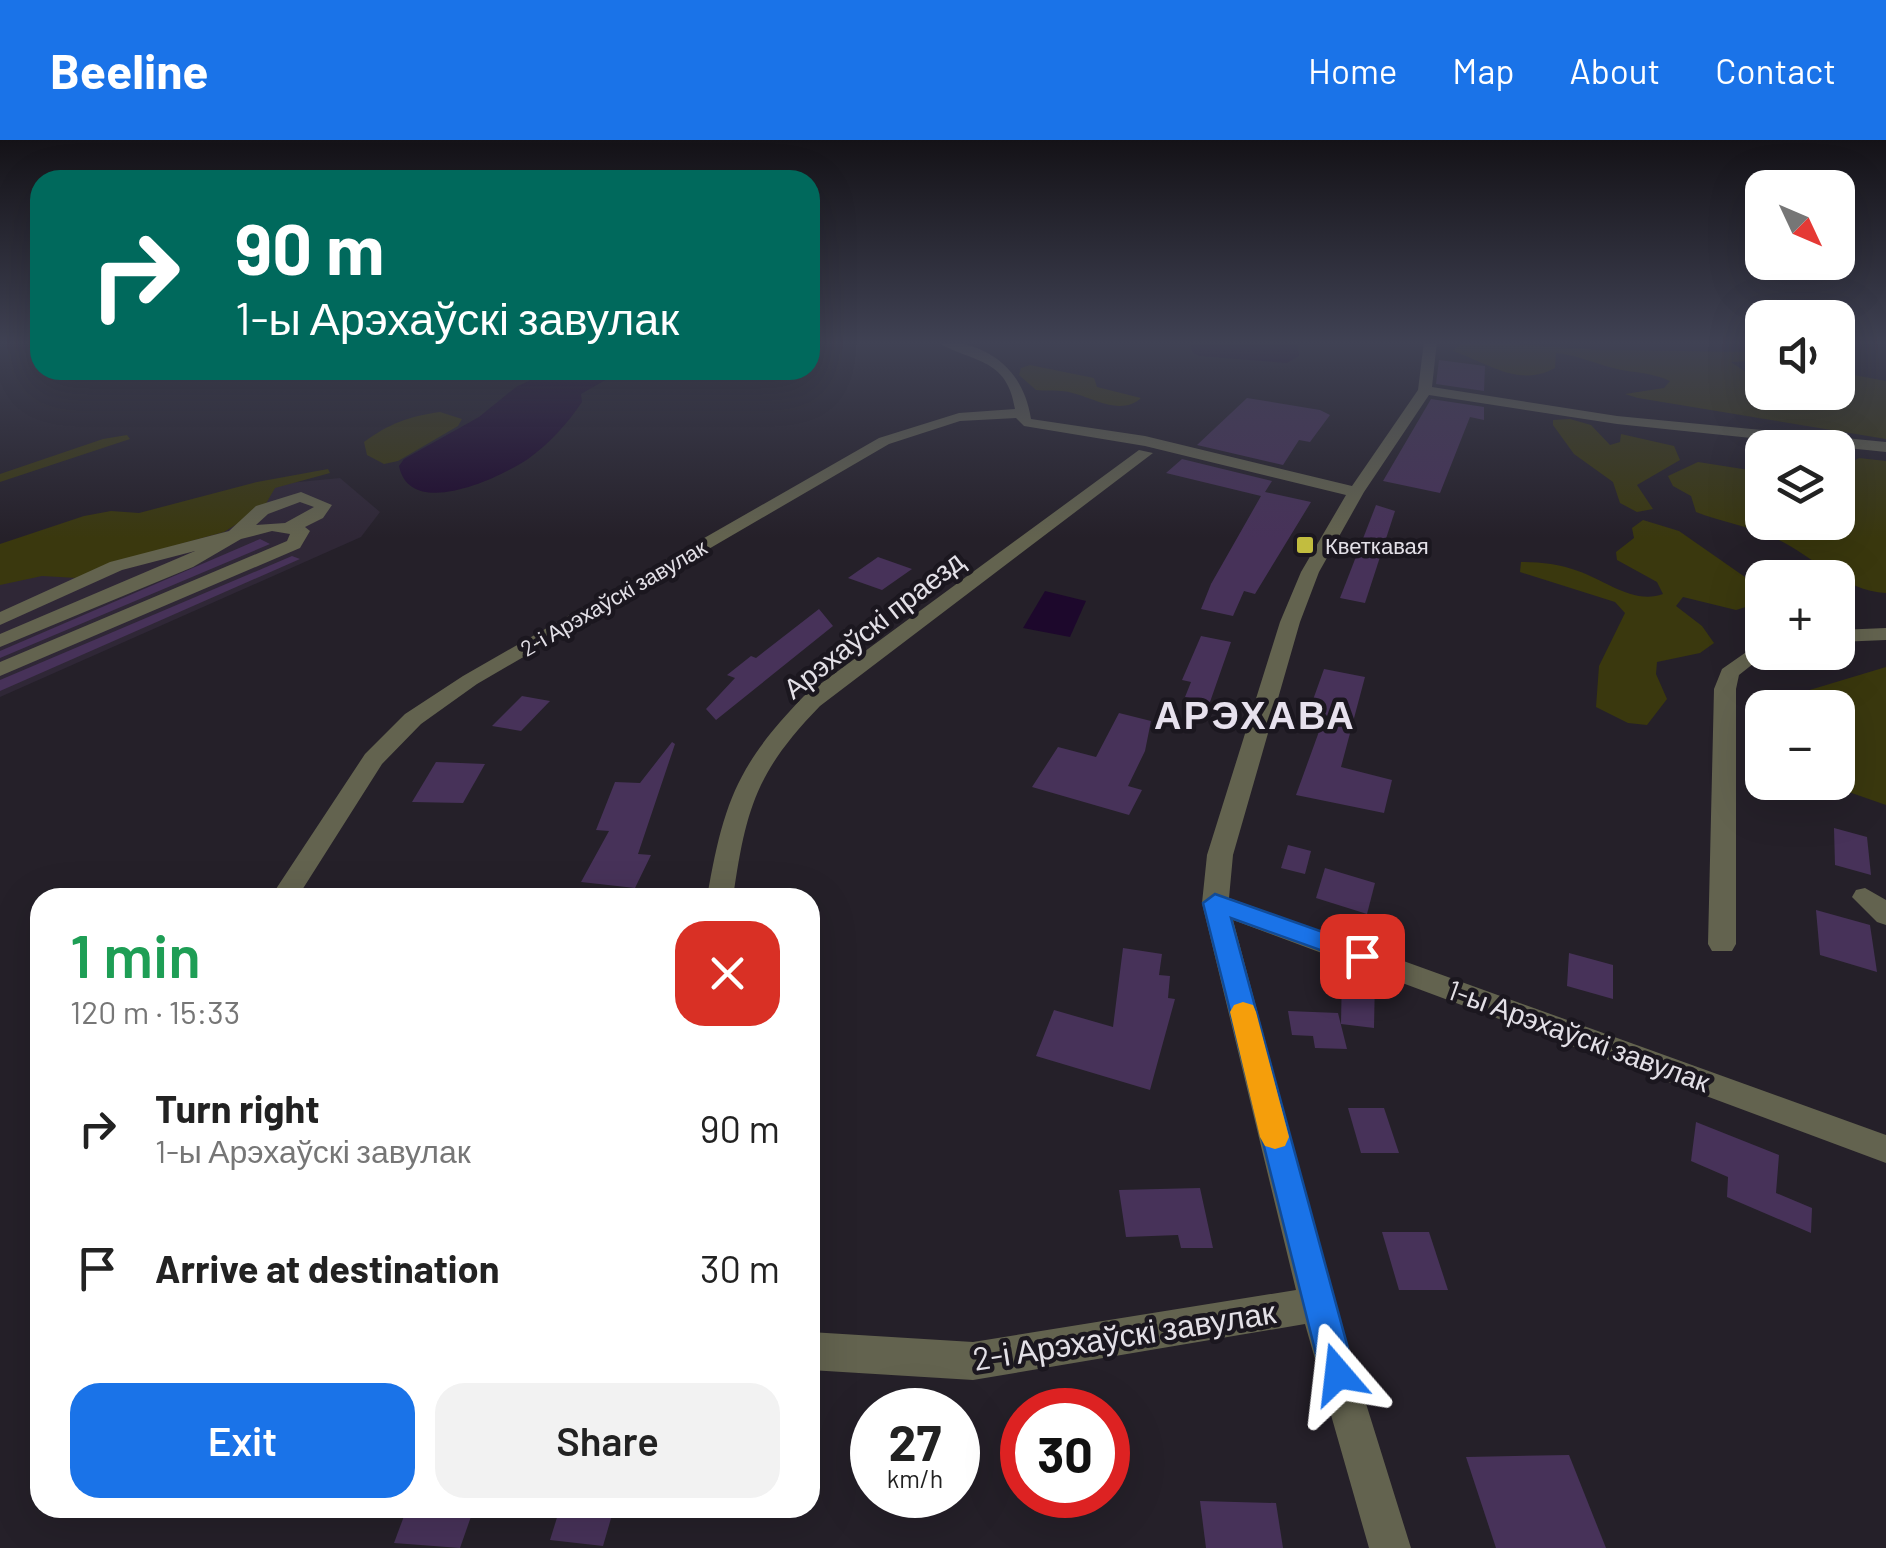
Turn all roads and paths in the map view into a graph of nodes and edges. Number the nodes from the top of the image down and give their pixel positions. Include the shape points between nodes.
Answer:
1 (1021, 407) edge
2 (1414, 407) edge
3 (1532, 407) edge
4 (1023, 413) junction
5 (1886, 447) edge
6 (1145, 453) dead end
7 (1356, 492) junction
8 (291, 527) junction
9 (234, 535) junction
10 (0, 618) edge
11 (1886, 634) edge
12 (1855, 635) edge
13 (0, 641) edge
14 (1745, 661) edge
15 (0, 670) edge
16 (289, 888) edge
17 (721, 888) edge
18 (1865, 897) dead end
19 (1215, 903) junction
20 (1886, 914) edge
21 (1722, 944) dead end
22 (1886, 1149) edge
23 (1318, 1304) junction
24 (820, 1352) edge
25 (1390, 1548) edge

1 - 4 street
2 - 7 street
3 - 5 street
4 - 7 street via 1024,422 1145,442
4 - 16 street, 2-і Арэхаўскі завулак via 960,418 884,441 470,680 413,719 373,759
6 - 17 street, Арэхаўскі праезд via 812,701 777,735 749,773 732,815
7 - 19 street via 1290,622 1220,855
8 - 9 street
8 - 9 street via 324,505 284,500
8 - 15 street via 300,531 294,544
9 - 10 street via 116,566
9 - 13 street via 187,563
11 - 12 street
14 - 21 street via 1729,673 1724,688
18 - 20 street
19 - 22 street, 1-ы Арэхаўскі завулак
19 - 23 street
23 - 24 street, 2-і Арэхаўскі завулак via 973,1360
23 - 25 street

